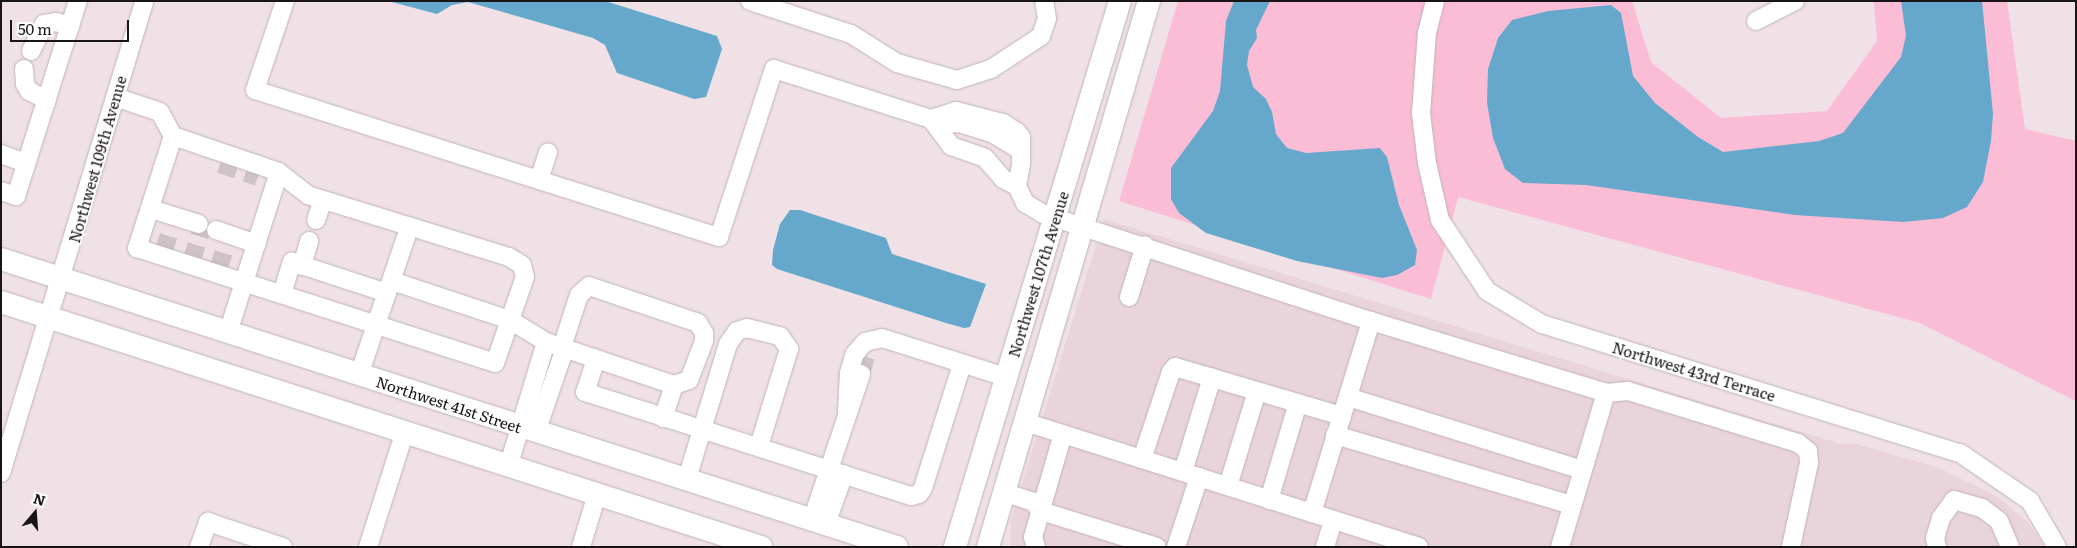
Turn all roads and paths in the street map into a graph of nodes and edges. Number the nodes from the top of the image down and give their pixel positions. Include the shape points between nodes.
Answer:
1 (78, 1) edge
2 (144, 1) edge
3 (285, 1) edge
4 (750, 1) edge
5 (1044, 1) edge
6 (1120, 1) edge
7 (1149, 1) edge
8 (1435, 1) edge
9 (1795, 1) edge
10 (1756, 20) dead end
11 (70, 26) junction
12 (31, 51) dead end
13 (24, 69) dead end
14 (115, 97) junction
15 (47, 100) junction
16 (931, 119) junction
17 (965, 119) junction
18 (176, 137) junction
19 (957, 148) junction
20 (548, 152) dead end
21 (1, 154) edge
22 (26, 163) junction
23 (220, 164) tunnel mouth
24 (280, 172) junction
25 (258, 177) dead end
26 (539, 180) junction
27 (1010, 182) junction
28 (1, 191) edge
29 (323, 200) junction
30 (151, 209) junction
31 (1056, 218) junction
32 (265, 219) junction
33 (316, 220) dead end
34 (199, 224) dead end
35 (1082, 227) junction
36 (408, 228) junction
37 (224, 237) dead end
38 (310, 241) dead end
39 (257, 244) junction
40 (1145, 245) junction
41 (1, 259) edge
42 (302, 266) junction
43 (62, 279) junction
44 (245, 282) junction
45 (389, 287) junction
46 (282, 294) junction
47 (1128, 297) dead end
48 (1, 302) edge
49 (50, 317) junction
50 (510, 320) junction
51 (1371, 321) junction
52 (377, 324) junction
53 (228, 332) junction
54 (877, 339) junction
55 (558, 346) junction
56 (866, 357) tunnel mouth
57 (596, 359) junction
58 (962, 364) junction
59 (861, 374) tunnel mouth
60 (360, 375) junction
61 (1006, 377) junction
62 (1212, 377) junction
63 (674, 385) junction
64 (1257, 391) junction
65 (1606, 393) junction
66 (1348, 397) junction
67 (1298, 403) junction
68 (847, 410) junction
69 (1342, 416) junction
70 (663, 418) junction
71 (1024, 422) junction
72 (529, 429) junction
73 (700, 429) junction
74 (405, 431) junction
75 (1063, 434) junction
76 (1335, 435) junction
77 (759, 446) junction
78 (1142, 459) junction
79 (509, 464) junction
80 (1583, 470) junction
81 (836, 471) junction
82 (1, 473) edge
83 (1191, 475) junction
84 (687, 479) junction
85 (1228, 486) junction
86 (1003, 492) junction
87 (597, 494) junction
88 (1269, 500) junction
89 (1572, 505) junction
90 (1041, 511) junction
91 (1312, 513) junction
92 (1333, 520) junction
93 (819, 522) junction
94 (253, 542) edge
95 (199, 547) edge
96 (283, 547) edge
97 (368, 547) edge
98 (581, 547) edge
99 (761, 547) edge
100 (897, 547) edge
101 (955, 547) edge
102 (988, 547) edge
103 (1036, 547) edge
104 (1156, 547) edge
105 (1176, 547) edge
106 (1325, 547) edge
107 (1419, 547) edge
108 (1560, 547) edge
109 (1791, 547) edge
110 (1937, 547) edge
111 (2010, 547) edge
112 (2057, 547) edge

1 - 11 street
2 - 14 street, Northwest 109th Avenue
3 - 26 street via 255,90
4 - 5 street via 851,34 897,62 957,80 991,69 1041,36 1047,19
6 - 31 main road, Northwest 107th Avenue
7 - 35 main road, Northwest 107th Avenue
8 - 112 street, Northwest 43rd Terrace via 1427,32 1421,113 1427,163 1440,220 1488,291 1542,324 1960,453 2030,501
9 - 10 street
11 - 12 street via 56,22 44,24
11 - 15 street
13 - 15 street via 29,91
14 - 18 street via 160,112
14 - 43 street, Northwest 109th Avenue
15 - 22 street
16 - 17 street via 953,111
16 - 19 street via 942,138
16 - 26 street via 774,69 719,237
17 - 19 street
17 - 27 street via 1003,124 1021,137 1021,164
18 - 23 street via 198,156
18 - 24 street
18 - 30 street
19 - 27 street via 991,162
20 - 26 street
21 - 22 street
22 - 28 street via 16,196
24 - 29 street via 308,195
24 - 32 street
25 - 32 street via 264,180 266,187 261,213
27 - 31 street via 1030,208
29 - 33 street
29 - 36 street
30 - 34 street via 173,222
30 - 44 street via 137,248
31 - 35 street
31 - 61 main road, Northwest 107th Avenue
32 - 39 street
35 - 40 street
35 - 71 main road, Northwest 107th Avenue
36 - 45 street
36 - 50 street via 422,229 501,254 522,265 524,277
37 - 39 street
38 - 42 street
39 - 44 street
40 - 47 street
40 - 51 street
41 - 43 main road, Northwest 41st Street
42 - 45 street
42 - 46 street via 292,262
43 - 49 street, Northwest 109th Avenue
43 - 53 main road, Northwest 41st Street
44 - 46 street
44 - 53 street
45 - 50 street
45 - 52 street
46 - 52 street
48 - 49 main road
49 - 74 main road
49 - 82 street, Northwest 109th Avenue
50 - 52 street via 496,363
50 - 55 street
51 - 65 street
51 - 66 street
52 - 60 street
53 - 60 main road, Northwest 41st Street
54 - 56 street
54 - 58 street
54 - 68 street via 861,345 854,355 849,372
55 - 57 street
55 - 63 street via 579,295 589,286 694,320 702,328 704,341 689,380
55 - 72 street
57 - 63 street
57 - 70 street via 585,392
58 - 61 street
58 - 81 street via 919,494 906,495
59 - 68 street
60 - 72 main road, Northwest 41st Street
61 - 101 main road, Northwest 107th Avenue
62 - 64 street
62 - 78 street via 1180,366 1171,372
62 - 83 street
63 - 70 street
64 - 67 street
64 - 85 street
65 - 80 street
65 - 109 street via 1628,391 1808,451 1809,462
66 - 69 street
66 - 80 street
67 - 69 street
67 - 88 street
68 - 81 street
69 - 76 street
70 - 73 street
71 - 75 street
71 - 86 main road, Northwest 107th Avenue
72 - 79 street
72 - 84 main road, Northwest 41st Street
73 - 77 street
73 - 77 street via 728,344 737,331 752,328 780,336 789,353
73 - 84 street
74 - 79 main road
74 - 97 street
75 - 78 street
75 - 90 street
76 - 89 street
76 - 91 street
77 - 81 street
78 - 83 street
79 - 87 main road
80 - 89 street
81 - 93 street
83 - 85 street
83 - 105 street
84 - 93 main road, Northwest 41st Street
85 - 88 street
86 - 90 street via 1033,502
86 - 102 main road, Northwest 107th Avenue
87 - 98 street
87 - 99 main road
88 - 91 street
89 - 108 street
90 - 103 street via 1033,537
90 - 104 street
91 - 92 street
92 - 106 street
92 - 107 street
93 - 100 main road, Northwest 41st Street
94 - 95 street via 208,522
94 - 96 street
110 - 111 street via 1935,538 1941,518 1954,500 1982,508 1999,521

